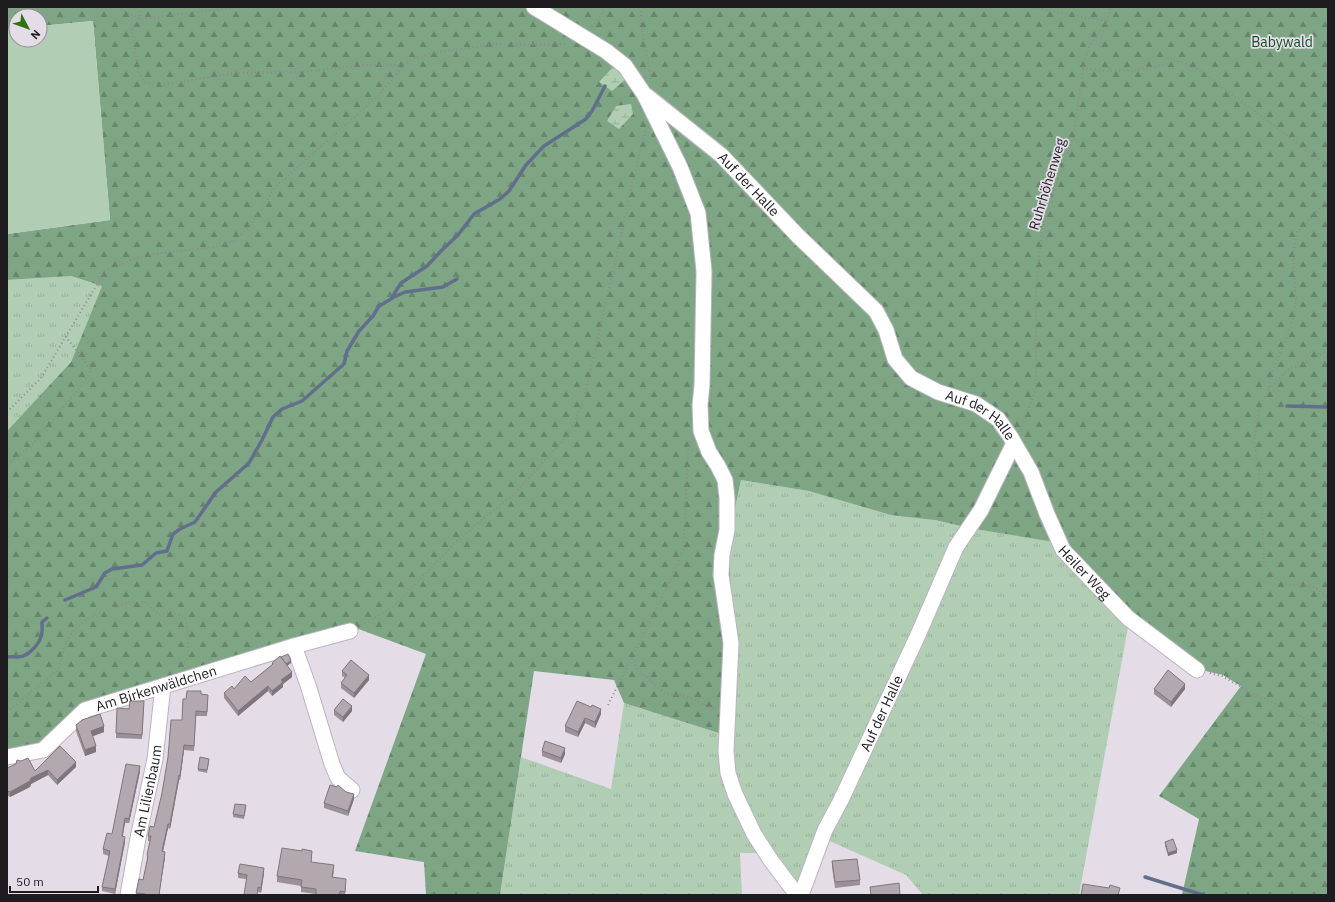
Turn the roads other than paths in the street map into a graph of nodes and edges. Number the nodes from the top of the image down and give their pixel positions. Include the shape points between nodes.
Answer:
1 (534, 7) edge
2 (647, 87) junction
3 (1014, 443) junction
4 (350, 631) road end
5 (294, 646) junction
6 (1197, 670) road end
7 (163, 686) junction
8 (7, 757) edge
9 (352, 790) dead end
10 (128, 895) edge
11 (797, 895) edge
12 (801, 895) edge

1 - 2 street, Auf der Halle via 606,51
2 - 3 street, Auf der Halle via 721,155 798,236 876,311 886,330 895,359 911,378 938,392 976,404 998,419
2 - 11 street, Auf der Halle via 651,108 698,213 704,264 701,431 709,452 725,480 727,498 727,530 722,555 722,575 731,643 726,751 728,773 754,834
3 - 6 street, Heiler Weg via 1031,472 1046,514 1063,550 1128,618
3 - 12 street, Auf der Halle via 981,510 956,548 918,635 825,830
4 - 5 street, Am Birkenwäldchen
5 - 7 street, Am Birkenwäldchen
5 - 9 street via 332,764 338,778
7 - 8 street, Am Birkenwäldchen via 85,710 43,750
7 - 10 street, Am Lilienbaum via 155,759

